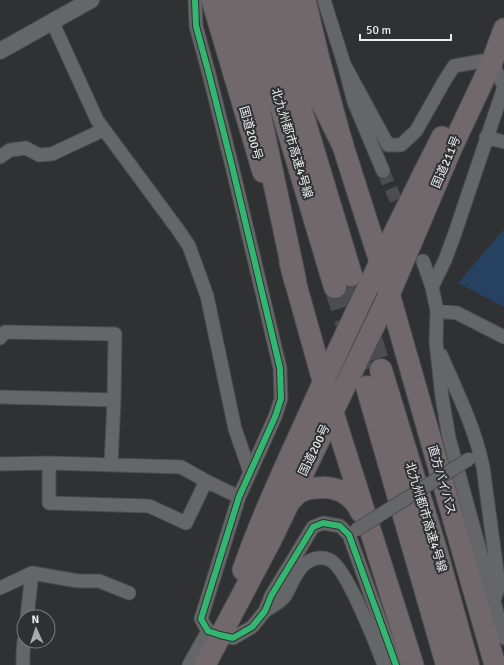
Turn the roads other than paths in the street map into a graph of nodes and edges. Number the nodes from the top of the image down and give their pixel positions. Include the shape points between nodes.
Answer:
1 (91, 0) edge
2 (195, 0) edge
3 (212, 0) edge
4 (229, 0) edge
5 (249, 0) edge
6 (268, 0) edge
7 (288, 0) edge
8 (305, 0) edge
9 (324, 0) edge
10 (504, 20) edge
11 (52, 21) junction
12 (504, 29) edge
13 (0, 51) edge
14 (487, 62) junction
15 (344, 64) junction
16 (103, 130) junction
17 (486, 138) junction
18 (504, 142) edge
19 (342, 143) junction
20 (0, 157) edge
21 (383, 171) tunnel mouth
22 (445, 260) junction
23 (380, 262) junction
24 (295, 280) junction
25 (432, 287) junction
26 (389, 295) junction
27 (437, 311) junction
28 (504, 337) edge
29 (0, 338) edge
30 (436, 342) junction
31 (381, 370) tunnel mouth
32 (323, 381) junction
33 (367, 387) tunnel mouth
34 (0, 397) edge
35 (114, 400) junction
36 (333, 411) junction
37 (474, 455) junction
38 (48, 463) junction
39 (0, 464) edge
40 (111, 465) junction
41 (250, 472) junction
42 (206, 481) junction
43 (239, 498) junction
44 (288, 503) junction
45 (359, 534) junction
46 (32, 573) junction
47 (0, 588) edge
48 (129, 593) dead end
49 (494, 600) junction
50 (28, 609) edge
51 (265, 611) junction
52 (214, 633) junction
53 (496, 638) edge
54 (23, 649) edge
55 (24, 665) edge
56 (189, 665) edge
57 (205, 665) edge
58 (384, 665) edge
59 (396, 665) edge
60 (414, 665) edge
61 (447, 665) edge
62 (468, 665) edge
63 (494, 665) edge

1 - 11 street
2 - 41 street via 196,26 280,368 282,399
3 - 24 highway, 国道200号
4 - 24 highway via 255,92
5 - 6 highway, 北九州都市高速4号線 via 343,281
7 - 19 highway via 314,86
8 - 19 highway
9 - 15 street
10 - 14 highway, 国道211号
11 - 13 street
11 - 16 street
12 - 14 highway, 国道211号
14 - 15 street via 454,66 416,131 401,145 388,145
14 - 17 street via 504,87
14 - 23 highway, 国道211号 via 446,129
14 - 26 highway, 国道211号
15 - 21 street via 354,102
16 - 20 street via 52,154 39,155 26,148 10,150
16 - 41 street via 180,230 189,246 207,296 235,429
17 - 18 street
17 - 22 street
19 - 23 highway
22 - 25 street
22 - 25 street via 425,265
23 - 26 highway
23 - 32 highway, 国道200号
24 - 32 highway, 国道200号
25 - 27 street
26 - 36 highway, 国道200号
26 - 53 highway, 直方バイパス
27 - 28 street via 457,313
27 - 30 street
29 - 35 street via 5,332 115,334
30 - 37 street via 473,431
30 - 49 street via 449,438
31 - 62 highway, 北九州都市高速4号線
32 - 36 highway
32 - 52 highway, 国道200号
33 - 61 highway, 北九州都市高速4号線
34 - 35 street
35 - 40 street
36 - 44 highway, 国道200号
36 - 45 highway
37 - 45 street, bridge
37 - 49 street via 483,467 499,586
38 - 39 street
38 - 40 street
38 - 42 street via 49,503 149,506 186,523
40 - 42 street via 181,467
41 - 43 street
42 - 43 street
43 - 52 street via 201,619
44 - 45 highway via 299,492 311,488 336,488 348,495 358,506
44 - 52 highway, 国道200号 via 271,540
45 - 51 street via 340,526 323,523 312,527 271,596
45 - 59 street
45 - 60 highway
46 - 47 street
46 - 48 street via 78,581 99,581
46 - 50 street
49 - 53 street via 499,619
51 - 52 street via 252,627 233,638
51 - 58 street via 284,598 305,564 314,559 330,560 337,566 354,595
52 - 56 street
52 - 57 highway, 国道200号
53 - 63 highway, 直方バイパス
54 - 55 street

